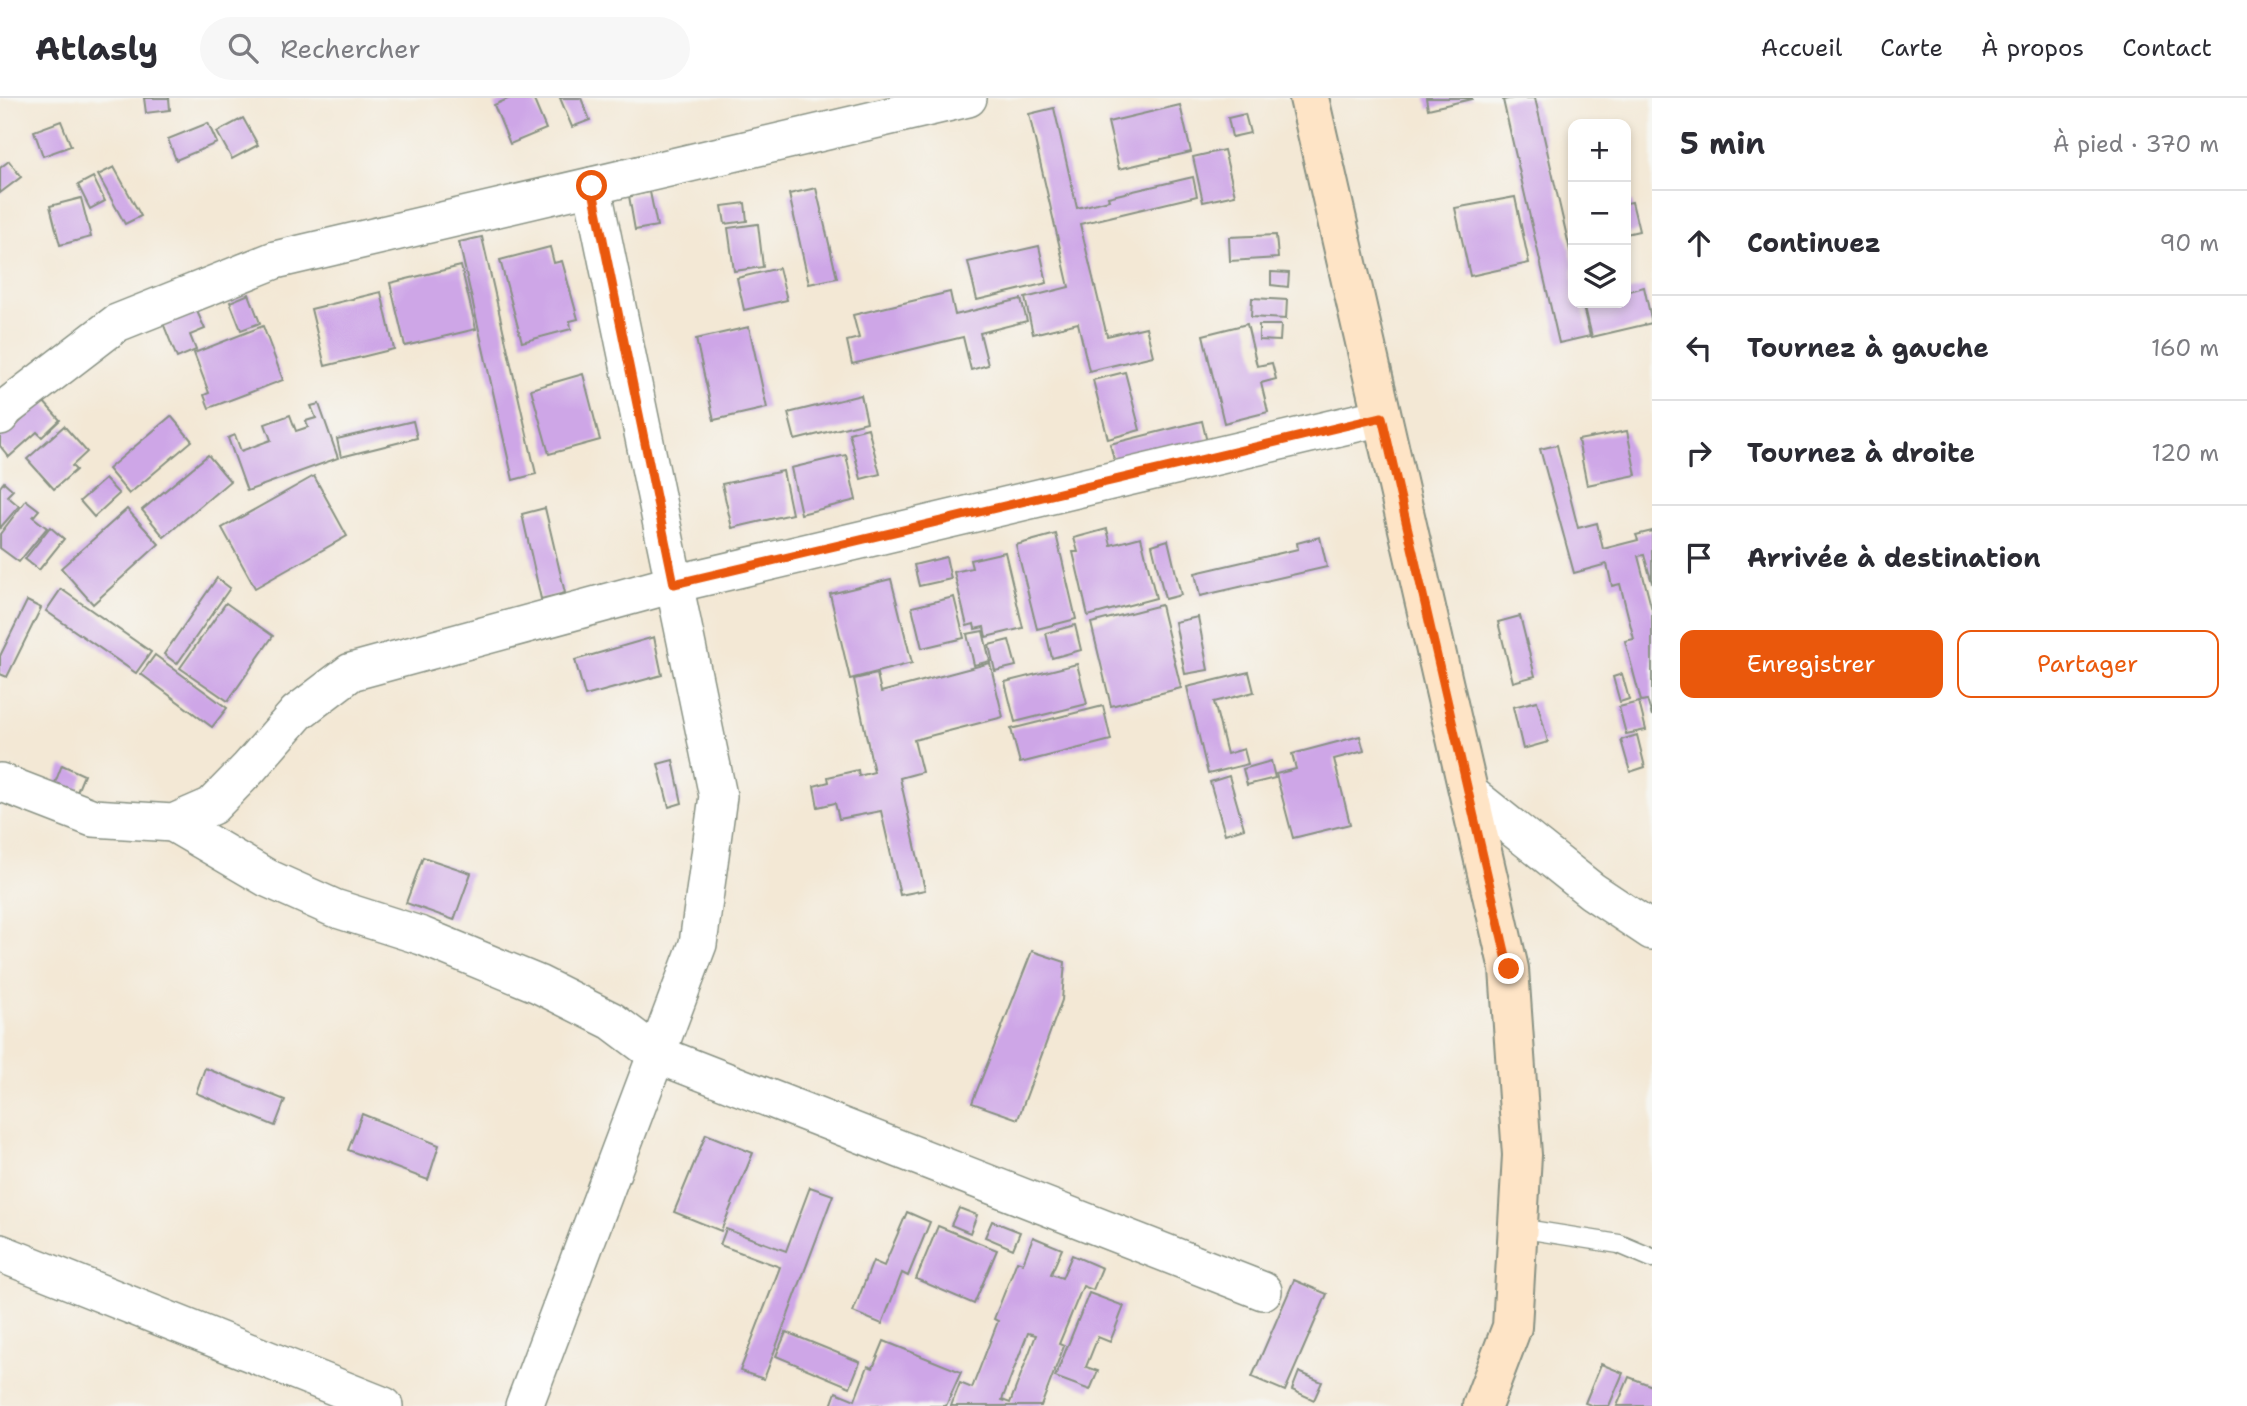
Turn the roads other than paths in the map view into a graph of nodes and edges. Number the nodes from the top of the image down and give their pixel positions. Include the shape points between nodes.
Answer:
1 (968, 98) edge
2 (1309, 98) edge
3 (592, 186) junction
4 (0, 416) edge
5 (1382, 417) junction
6 (674, 584) junction
7 (0, 782) edge
8 (1469, 793) junction
9 (173, 822) junction
10 (1652, 931) edge
11 (656, 1054) junction
12 (1518, 1228) junction
13 (0, 1253) edge
14 (1652, 1258) edge
15 (1263, 1291) dead end
16 (384, 1406) edge
17 (524, 1406) edge
18 (1482, 1406) edge

1 - 3 street
2 - 5 street
3 - 4 street via 275,260 117,323
3 - 6 street
5 - 6 street
5 - 8 street
6 - 9 street via 351,672 297,713 212,806
6 - 11 street via 718,796 698,944
7 - 9 street via 93,818
8 - 10 street via 1592,891
8 - 12 street via 1509,969 1522,1155
9 - 11 street via 267,878 334,908 422,936 538,984 612,1021
11 - 15 street
11 - 17 street
12 - 14 lane via 1619,1244
12 - 18 street via 1512,1328
13 - 16 street

